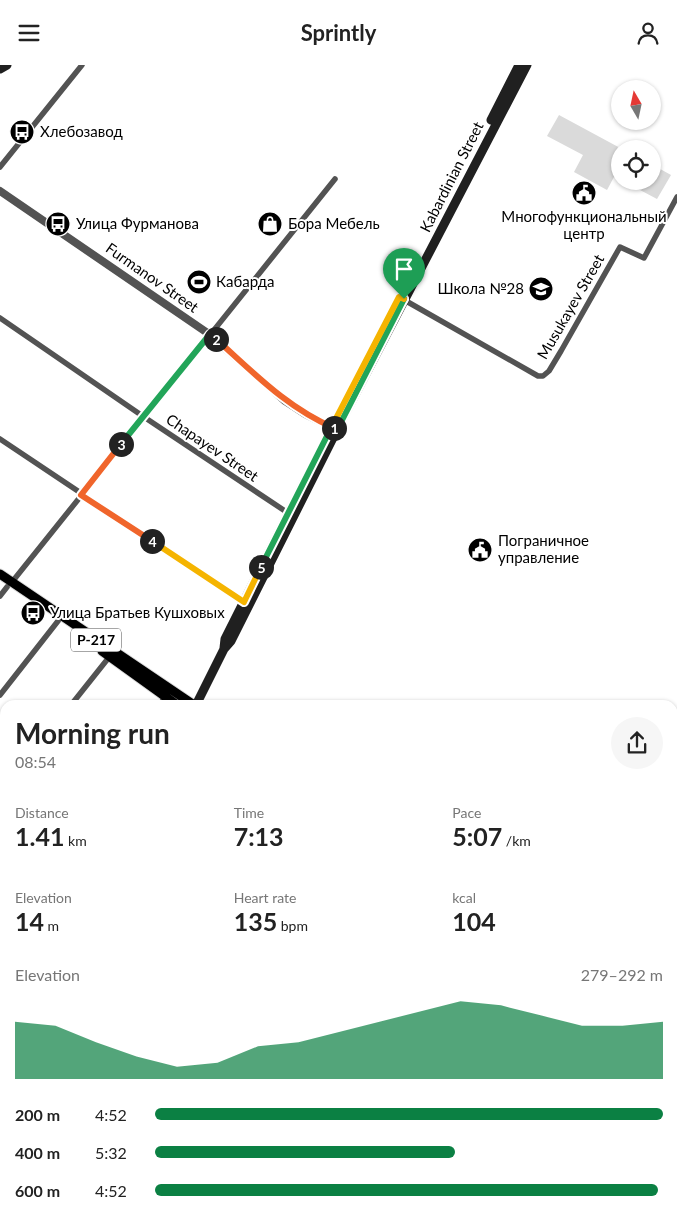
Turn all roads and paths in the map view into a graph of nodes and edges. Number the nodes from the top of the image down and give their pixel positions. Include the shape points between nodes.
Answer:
1 (8, 65) edge
2 (82, 65) edge
3 (519, 65) edge
4 (526, 65) edge
5 (0, 69) edge
6 (0, 167) edge
7 (335, 179) dead end
8 (0, 191) edge
9 (677, 197) edge
10 (402, 298) junction
11 (0, 317) edge
12 (210, 334) junction
13 (144, 417) junction
14 (334, 428) junction
15 (0, 439) edge
16 (81, 495) junction
17 (288, 513) junction
18 (0, 574) edge
19 (6, 583) edge
20 (0, 596) edge
21 (244, 602) junction
22 (58, 621) junction
23 (224, 649) junction
24 (110, 656) junction
25 (0, 695) edge
26 (75, 700) edge
27 (162, 700) edge
28 (187, 700) edge
29 (198, 700) edge

1 - 5 main road
2 - 6 street
3 - 10 main road, Kabardinian Street
4 - 10 main road, Kabardinian Street
7 - 12 street
8 - 12 street, Furmanov Street
9 - 10 street, Musukayev Street via 644,258 620,247 561,351 543,376
10 - 14 main road, Kabardinian Street
11 - 13 street, Chapayev Street
12 - 13 street
12 - 14 street, Furmanov Street via 285,401 305,415
13 - 16 street
13 - 17 street, Chapayev Street
14 - 17 main road, Kabardinian Street
14 - 23 main road, Kabardinian Street via 231,641
15 - 16 street
16 - 19 street
16 - 21 street
17 - 21 main road, Kabardinian Street
18 - 19 main road, Р-217
19 - 20 street
19 - 22 main road, Р-217
19 - 28 main road, Р-217
21 - 23 main road, Kabardinian Street via 225,639
22 - 24 main road, Р-217
22 - 25 street
23 - 29 main road, Kabardinian Street
24 - 26 street
24 - 27 main road, Р-217

